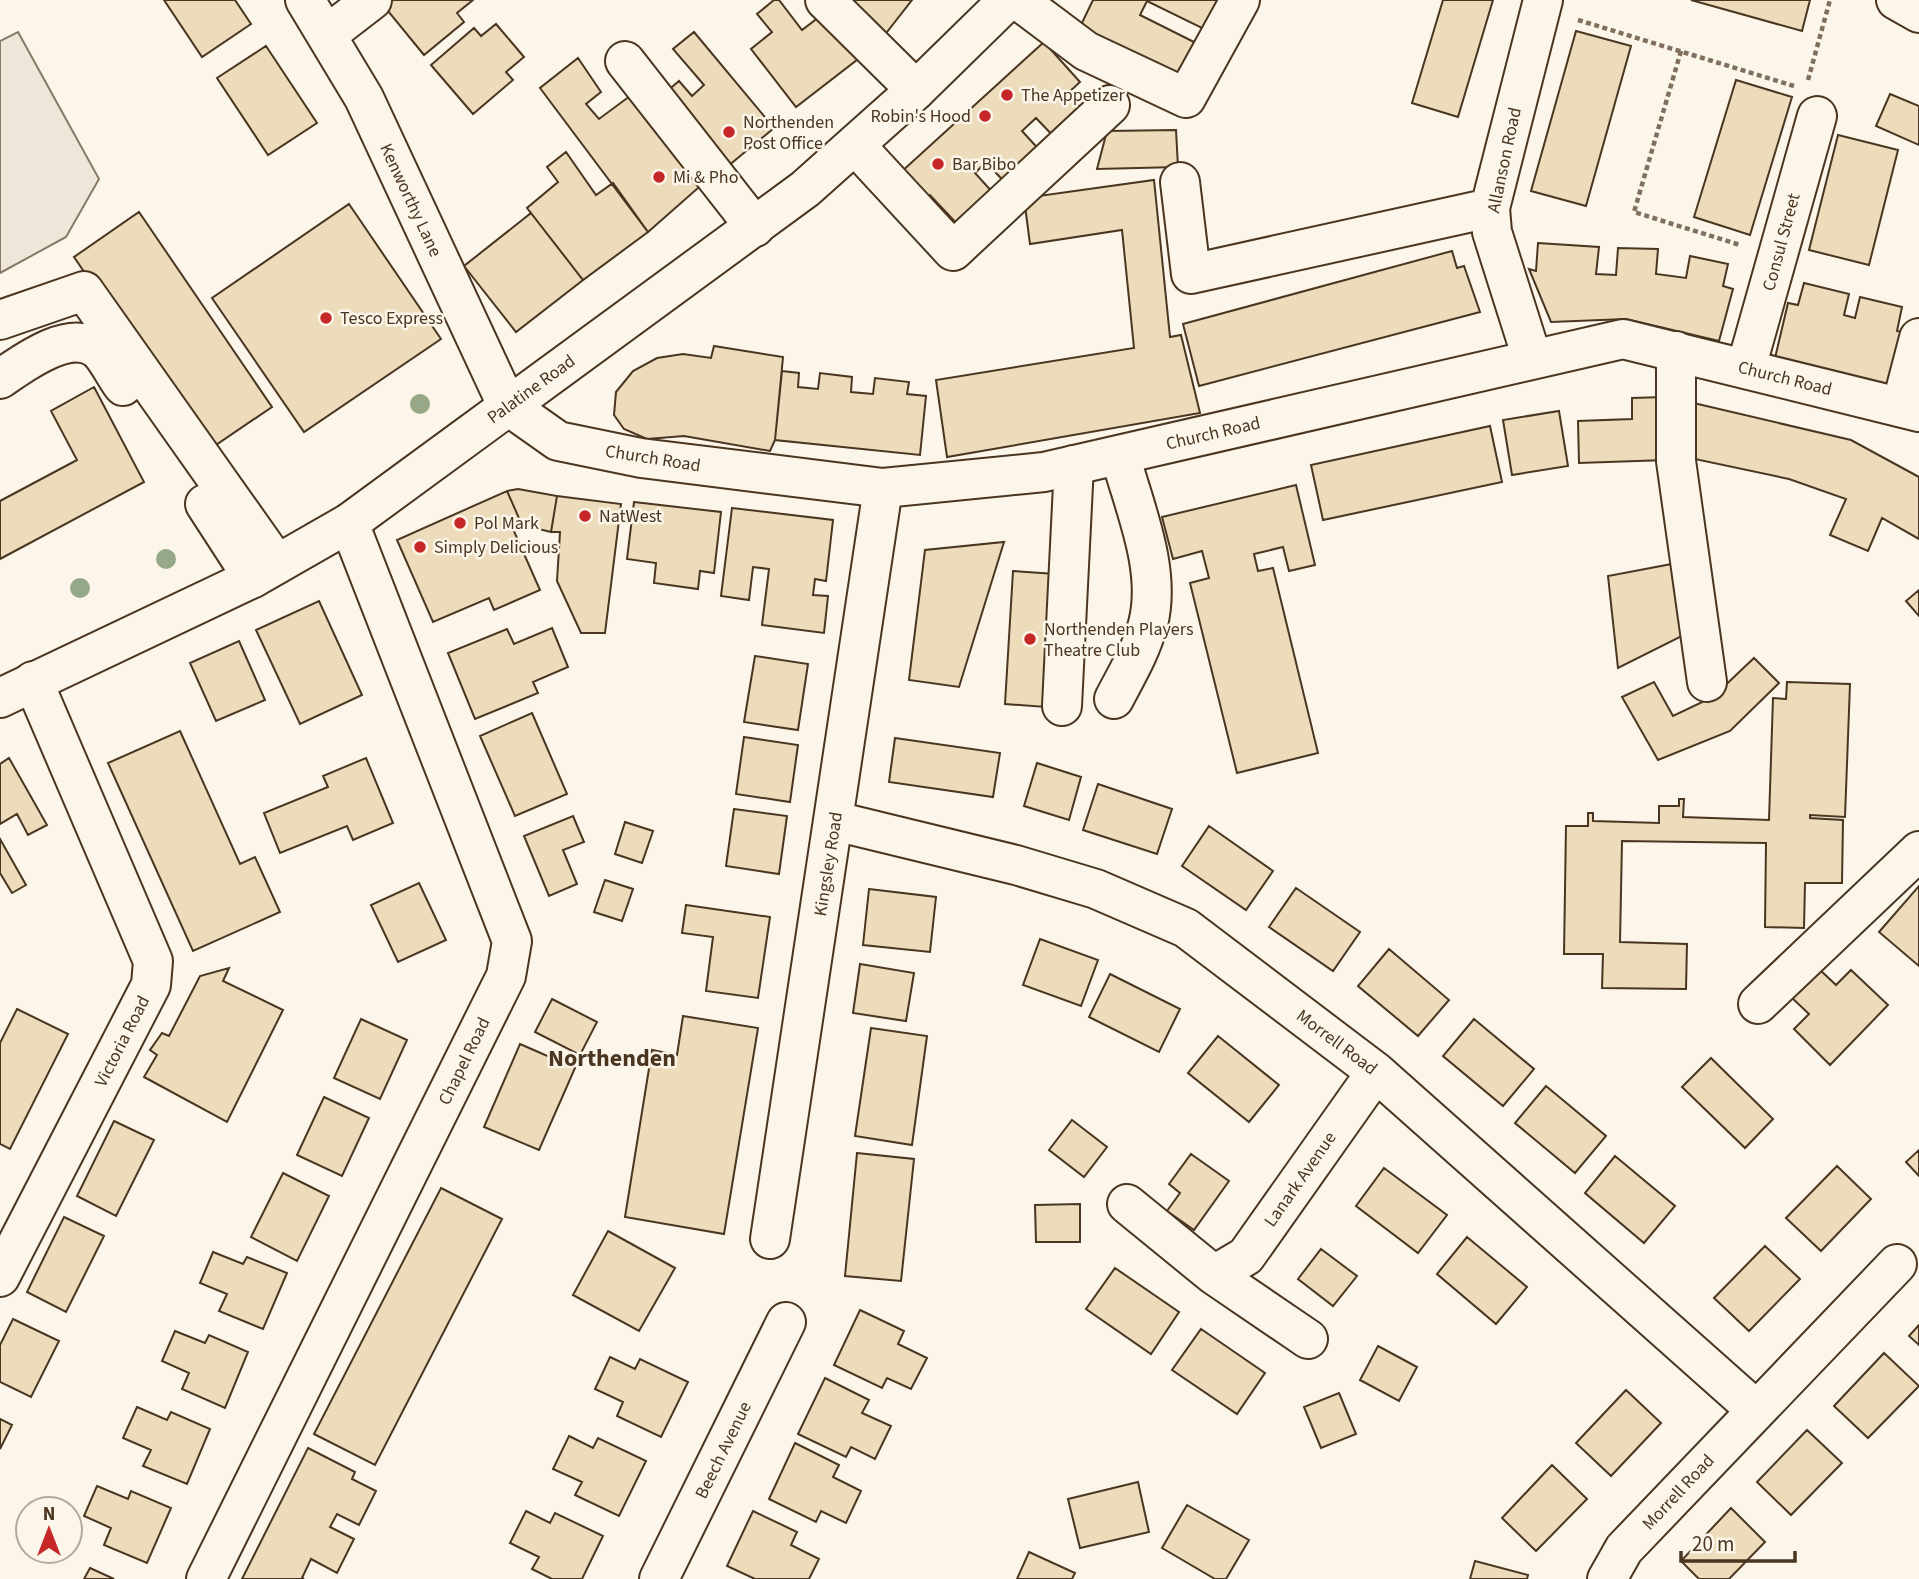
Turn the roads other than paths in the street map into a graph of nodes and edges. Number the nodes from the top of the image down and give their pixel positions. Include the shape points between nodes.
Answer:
1 (305, 0) edge
2 (372, 0) edge
3 (825, 0) edge
4 (1008, 0) edge
5 (1018, 0) edge
6 (1240, 0) edge
7 (1896, 0) edge
8 (1542, 4) edge
9 (1919, 13) edge
10 (328, 34) junction
11 (625, 61) dead end
12 (916, 90) junction
13 (1811, 102) road end
14 (1110, 105) dead end
15 (855, 145) junction
16 (1180, 182) dead end
17 (1490, 208) junction
18 (755, 226) junction
19 (0, 320) edge
20 (1919, 338) edge
21 (1676, 351) junction
22 (1532, 358) junction
23 (1746, 368) junction
24 (0, 379) edge
25 (507, 405) junction
26 (1910, 410) edge
27 (1120, 455) junction
28 (1074, 465) junction
29 (883, 488) junction
30 (349, 523) junction
31 (265, 571) junction
32 (33, 681) junction
33 (1707, 682) dead end
34 (0, 698) edge
35 (1114, 699) dead end
36 (1062, 706) dead end
37 (835, 821) junction
38 (1919, 851) edge
39 (1758, 1003) dead end
40 (1376, 1072) junction
41 (1127, 1204) dead end
42 (770, 1239) dead end
43 (1897, 1264) dead end
44 (1214, 1275) junction
45 (0, 1277) edge
46 (786, 1322) dead end
47 (1308, 1339) dead end
48 (1755, 1409) junction
49 (206, 1579) edge
50 (659, 1579) edge
51 (1606, 1579) edge

1 - 10 street, Kenworthy Lane
2 - 10 street
3 - 12 street
4 - 12 street, Palatine Road
5 - 6 street via 1086,51 1186,98
7 - 9 street
8 - 17 street, Allanson Road
10 - 25 street, Kenworthy Lane via 364,98
11 - 18 street
12 - 15 street, Palatine Road
13 - 23 street, Consul Street via 1777,256
14 - 15 street via 953,251
15 - 18 street, Palatine Road
16 - 17 street via 1191,274
17 - 22 street, Allanson Road via 1492,232
18 - 25 street, Palatine Road
19 - 31 street via 84,291
20 - 26 street
21 - 22 street, Church Road via 1623,339
21 - 23 street, Church Road
21 - 33 street via 1676,461
22 - 27 street, Church Road
23 - 26 street, Church Road
24 - 31 street via 48,349 64,344 96,349
25 - 29 street, Church Road via 558,441 641,458
25 - 30 street, Palatine Road
27 - 28 street, Church Road
27 - 35 street via 1152,584 1149,622
28 - 29 street, Church Road
28 - 36 street
29 - 37 street, Kingsley Road
30 - 31 street, Palatine Road
30 - 49 street, Chapel Road via 512,940 506,976
31 - 32 street, Palatine Road
32 - 34 street, Palatine Road
32 - 45 street, Victoria Road via 153,961 150,985
37 - 40 street, Morrell Road via 1016,865 1096,890 1186,928
37 - 42 street, Kingsley Road
38 - 39 street
40 - 44 street, Lanark Avenue via 1246,1256
40 - 48 street, Morrell Road
41 - 44 street
43 - 48 street, Morrell Road
44 - 47 street
46 - 50 street, Beech Avenue
48 - 51 street, Morrell Road via 1625,1549

